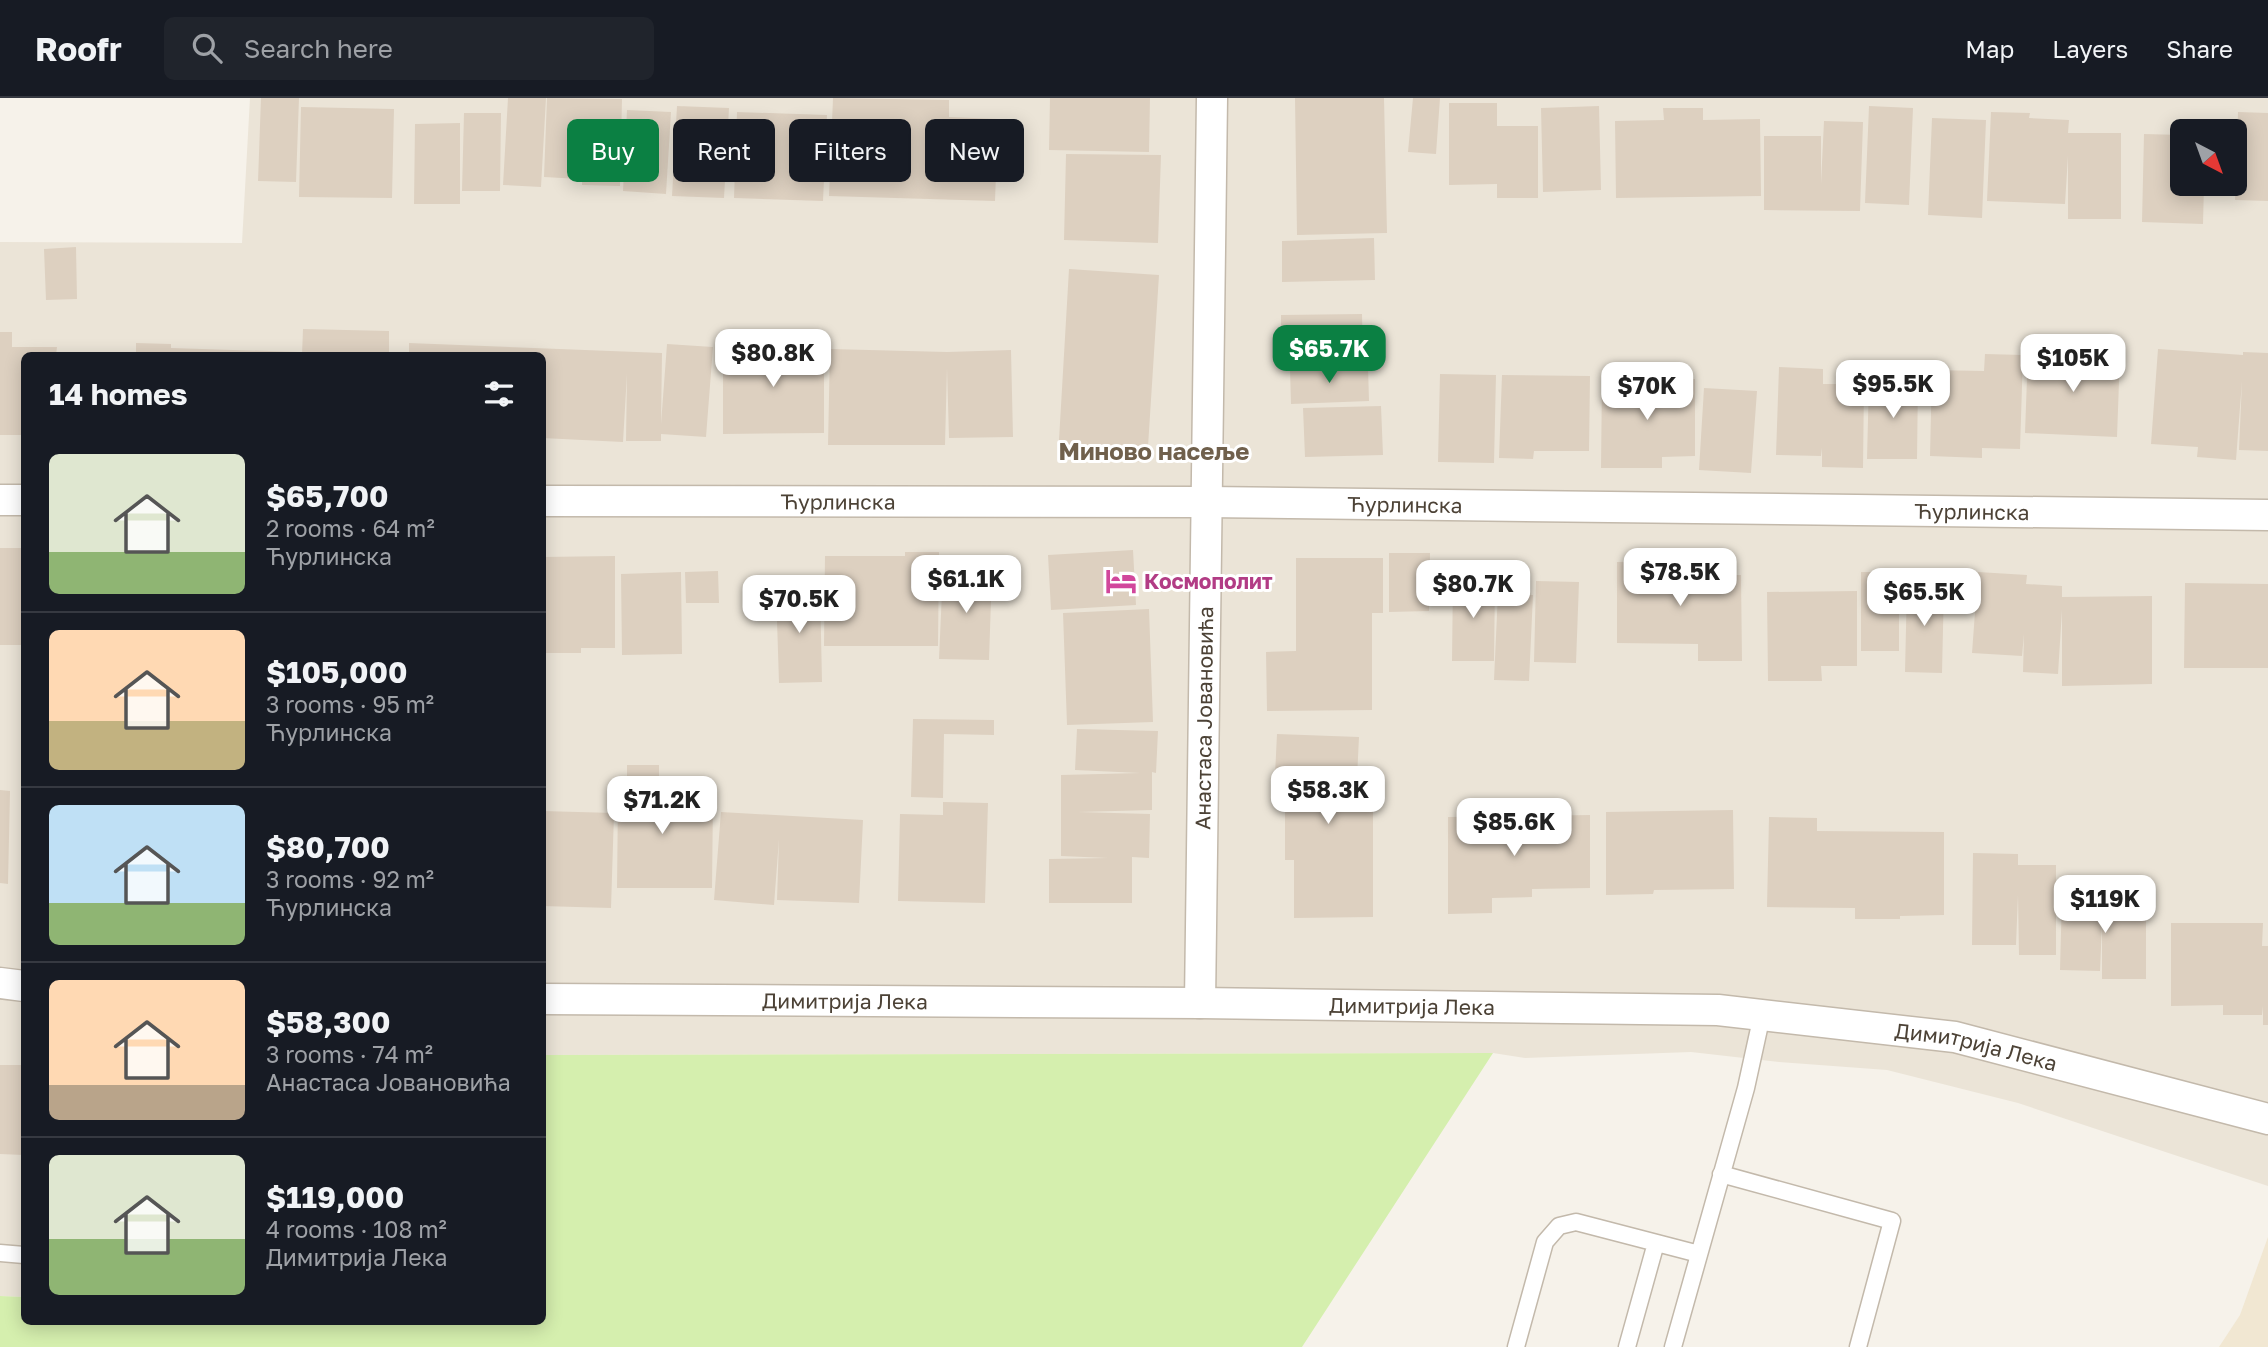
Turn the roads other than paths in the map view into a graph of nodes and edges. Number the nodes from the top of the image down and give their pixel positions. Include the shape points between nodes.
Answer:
1 (1212, 98) edge
2 (0, 500) edge
3 (21, 500) edge
4 (546, 501) edge
5 (1207, 502) junction
6 (2268, 515) edge
7 (0, 983) edge
8 (21, 986) edge
9 (546, 999) edge
10 (1200, 1003) junction
11 (1762, 1015) junction
12 (2268, 1119) edge
13 (1721, 1174) junction
14 (1656, 1242) junction
15 (0, 1253) edge
16 (1699, 1254) junction
17 (21, 1255) edge
18 (1516, 1347) edge
19 (1627, 1347) edge
20 (1673, 1347) edge
21 (1858, 1347) edge

1 - 5 street, Анастаса Јовановића
2 - 3 street
4 - 5 street, Ћурлинска
5 - 6 street, Ћурлинска
5 - 10 street, Анастаса Јовановића
7 - 8 street
9 - 10 street, Димитрија Лека
10 - 11 street, Димитрија Лека via 1718,1010
11 - 12 street, Димитрија Лека via 1955,1037
11 - 13 lane
13 - 16 lane
13 - 21 lane via 1892,1221
14 - 16 lane
14 - 18 lane via 1576,1222 1559,1226 1545,1242
14 - 19 lane
15 - 17 lane
16 - 20 lane

